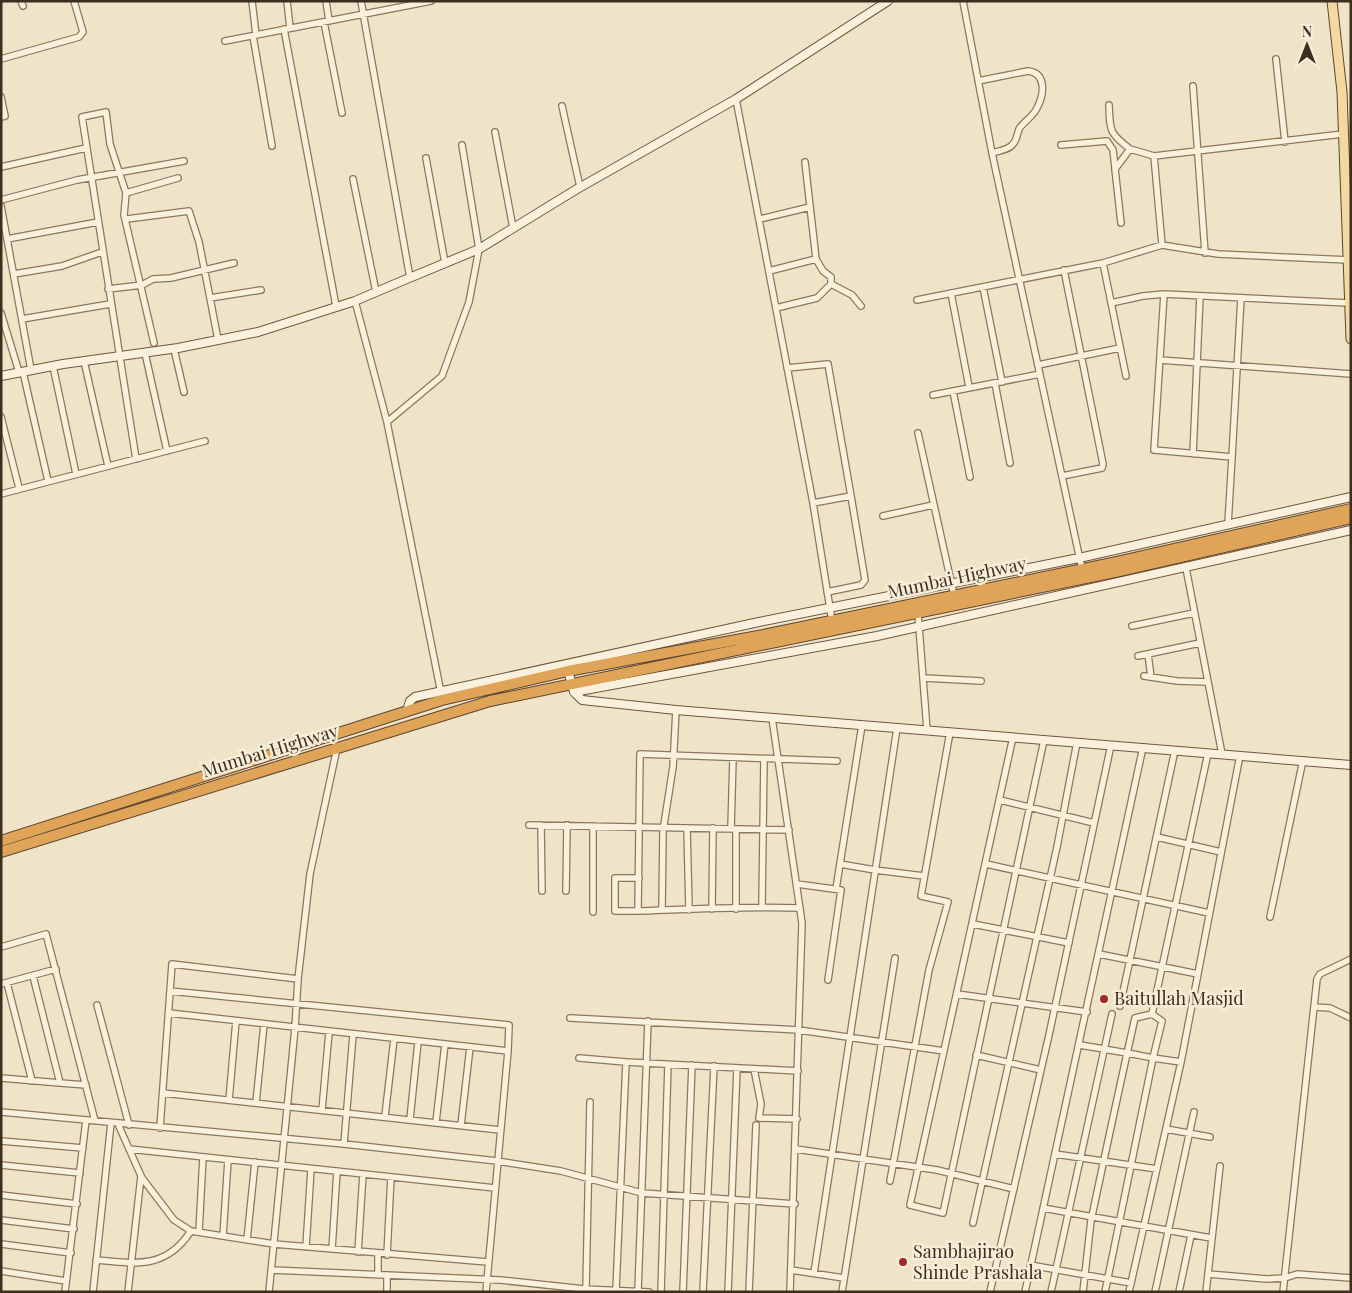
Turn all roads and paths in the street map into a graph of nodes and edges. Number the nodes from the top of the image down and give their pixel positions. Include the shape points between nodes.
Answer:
1 (74, 1) edge
2 (252, 1) edge
3 (287, 1) edge
4 (326, 1) edge
5 (361, 1) edge
6 (431, 1) edge
7 (888, 1) edge
8 (963, 1) edge
9 (1332, 1) edge
10 (398, 4) edge
11 (363, 14) junction
12 (326, 21) junction
13 (287, 29) junction
14 (254, 35) junction
15 (224, 41) dead end
16 (1276, 59) dead end
17 (1, 60) edge
18 (978, 80) junction
19 (1193, 86) dead end
20 (1, 96) edge
21 (736, 99) junction
22 (1110, 105) dead end
23 (562, 106) dead end
24 (342, 113) dead end
25 (1, 117) edge
26 (495, 132) dead end
27 (1343, 134) junction
28 (1285, 142) junction
29 (462, 145) dead end
30 (1061, 145) dead end
31 (272, 146) dead end
32 (86, 148) junction
33 (1130, 149) junction
34 (1199, 151) junction
35 (992, 153) junction
36 (1154, 156) junction
37 (426, 158) dead end
38 (184, 161) dead end
39 (805, 162) dead end
40 (1, 167) edge
41 (1115, 169) junction
42 (119, 173) junction
43 (91, 178) junction
44 (178, 178) dead end
45 (354, 179) dead end
46 (580, 188) junction
47 (126, 193) junction
48 (1, 200) edge
49 (1, 206) edge
50 (810, 207) junction
51 (127, 219) junction
52 (760, 219) junction
53 (98, 222) junction
54 (3, 223) edge
55 (1121, 223) dead end
56 (513, 228) junction
57 (7, 239) junction
58 (1162, 245) junction
59 (479, 249) junction
60 (102, 252) junction
61 (1205, 253) junction
62 (816, 259) junction
63 (1349, 260) junction
64 (234, 263) dead end
65 (445, 263) junction
66 (1103, 263) junction
67 (204, 270) junction
68 (1064, 270) junction
69 (770, 272) junction
70 (14, 274) junction
71 (410, 278) junction
72 (1019, 279) junction
73 (831, 284) junction
74 (142, 285) junction
75 (984, 287) junction
76 (108, 289) junction
77 (261, 290) dead end
78 (376, 292) junction
79 (951, 293) junction
80 (1164, 294) junction
81 (1200, 296) junction
82 (210, 298) junction
83 (1241, 298) junction
84 (917, 300) dead end
85 (355, 301) junction
86 (1111, 303) junction
87 (1349, 303) junction
88 (110, 304) junction
89 (336, 306) junction
90 (862, 306) dead end
91 (776, 308) junction
92 (1, 313) edge
93 (22, 319) junction
94 (1351, 339) edge
95 (218, 340) junction
96 (154, 343) dead end
97 (1120, 348) junction
98 (174, 349) junction
99 (145, 353) junction
100 (118, 356) junction
101 (1081, 356) junction
102 (1160, 360) junction
103 (84, 361) junction
104 (1198, 363) junction
105 (1038, 365) junction
106 (53, 366) junction
107 (1237, 366) junction
108 (787, 368) junction
109 (25, 372) junction
110 (1040, 374) junction
111 (1351, 374) edge
112 (1, 376) edge
113 (1126, 376) dead end
114 (998, 383) junction
115 (969, 387) junction
116 (953, 391) junction
117 (184, 392) dead end
118 (933, 395) dead end
119 (1, 417) edge
120 (387, 422) junction
121 (918, 433) dead end
122 (205, 441) dead end
123 (167, 451) junction
124 (1193, 454) junction
125 (1232, 457) junction
126 (136, 459) junction
127 (1010, 463) dead end
128 (108, 466) junction
129 (76, 474) junction
130 (1062, 476) junction
131 (970, 477) dead end
132 (48, 481) junction
133 (19, 488) junction
134 (1, 494) edge
135 (851, 496) junction
136 (1351, 497) edge
137 (813, 503) junction
138 (933, 505) junction
139 (1351, 509) edge
140 (883, 516) dead end
141 (1351, 518) edge
142 (1243, 521) junction
143 (1228, 524) junction
144 (1351, 530) edge
145 (1244, 532) junction
146 (1081, 563) junction
147 (1186, 568) junction
148 (950, 583) junction
149 (827, 592) junction
150 (954, 595) junction
151 (829, 608) junction
152 (1194, 613) junction
153 (918, 614) junction
154 (832, 621) junction
155 (920, 626) junction
156 (1132, 626) dead end
157 (1200, 643) junction
158 (1148, 654) junction
159 (1138, 656) dead end
160 (567, 667) junction
161 (1144, 676) dead end
162 (924, 678) junction
163 (1151, 678) junction
164 (980, 681) dead end
165 (1208, 682) junction
166 (573, 688) junction
167 (441, 695) junction
168 (676, 710) junction
169 (772, 718) junction
170 (862, 725) junction
171 (897, 728) junction
172 (927, 730) junction
173 (950, 732) junction
174 (1013, 737) junction
175 (1044, 740) junction
176 (1077, 742) junction
177 (1111, 745) junction
178 (1143, 747) junction
179 (337, 748) junction
180 (1175, 750) junction
181 (1208, 753) junction
182 (1222, 754) junction
183 (1240, 755) junction
184 (674, 756) junction
185 (733, 758) junction
186 (764, 759) junction
187 (778, 759) junction
188 (1303, 760) junction
189 (838, 762) dead end
190 (1351, 765) edge
191 (1000, 800) junction
192 (1030, 808) junction
193 (1063, 816) junction
194 (1094, 824) junction
195 (529, 825) dead end
196 (541, 825) junction
197 (566, 826) junction
198 (593, 826) junction
199 (639, 827) junction
200 (665, 828) junction
201 (687, 828) junction
202 (713, 828) junction
203 (733, 829) junction
204 (763, 829) junction
205 (789, 830) junction
206 (1157, 837) junction
207 (1, 841) edge
208 (1188, 844) junction
209 (1, 852) edge
210 (1221, 852) junction
211 (840, 864) junction
212 (986, 864) junction
213 (875, 870) junction
214 (1017, 870) junction
215 (924, 876) junction
216 (638, 878) junction
217 (1050, 878) junction
218 (797, 884) junction
219 (1080, 884) junction
220 (836, 889) junction
221 (542, 891) dead end
222 (566, 891) dead end
223 (1112, 891) junction
224 (1144, 898) junction
225 (1176, 905) junction
226 (762, 906) junction
227 (800, 908) junction
228 (712, 909) junction
229 (736, 909) junction
230 (638, 910) junction
231 (662, 910) junction
232 (689, 910) junction
233 (593, 912) dead end
234 (1209, 912) junction
235 (1270, 917) dead end
236 (973, 924) junction
237 (1005, 930) junction
238 (1037, 937) junction
239 (1069, 943) junction
240 (1, 946) edge
241 (1099, 954) junction
242 (895, 958) dead end
243 (1351, 959) edge
244 (1131, 960) junction
245 (1162, 967) junction
246 (56, 969) junction
247 (1198, 974) junction
248 (33, 976) junction
249 (298, 979) junction
250 (828, 980) dead end
251 (4, 984) edge
252 (170, 991) junction
253 (957, 994) junction
254 (989, 998) junction
255 (296, 1003) junction
256 (1022, 1003) junction
257 (97, 1005) dead end
258 (1120, 1006) dead end
259 (1055, 1007) junction
260 (1314, 1007) junction
261 (1087, 1012) junction
262 (169, 1013) junction
263 (1112, 1014) dead end
264 (1152, 1014) junction
265 (570, 1018) dead end
266 (1351, 1018) edge
267 (236, 1021) junction
268 (648, 1021) junction
269 (264, 1024) junction
270 (295, 1028) junction
271 (799, 1030) junction
272 (329, 1032) junction
273 (353, 1035) junction
274 (851, 1037) junction
275 (394, 1039) junction
276 (882, 1041) junction
277 (418, 1042) junction
278 (445, 1044) junction
279 (1080, 1045) junction
280 (914, 1046) junction
281 (470, 1047) junction
282 (1104, 1049) junction
283 (508, 1051) junction
284 (944, 1051) junction
285 (1127, 1053) junction
286 (976, 1055) junction
287 (579, 1058) dead end
288 (1153, 1058) junction
289 (626, 1062) junction
290 (1181, 1062) junction
291 (647, 1063) junction
292 (1009, 1063) junction
293 (668, 1064) junction
294 (692, 1065) junction
295 (714, 1066) junction
296 (737, 1068) junction
297 (754, 1069) junction
298 (1041, 1070) junction
299 (798, 1071) junction
300 (1, 1078) edge
301 (32, 1081) junction
302 (60, 1083) junction
303 (86, 1085) junction
304 (163, 1094) junction
305 (229, 1100) junction
306 (590, 1102) dead end
307 (256, 1103) junction
308 (288, 1106) junction
309 (322, 1110) junction
310 (1, 1112) edge
311 (347, 1112) junction
312 (1194, 1112) dead end
313 (385, 1116) junction
314 (410, 1119) junction
315 (797, 1119) junction
316 (86, 1120) junction
317 (96, 1121) junction
318 (436, 1122) junction
319 (111, 1123) junction
320 (118, 1124) junction
321 (129, 1125) junction
322 (461, 1125) junction
323 (756, 1125) dead end
324 (160, 1128) junction
325 (1166, 1129) junction
326 (500, 1130) junction
327 (1189, 1133) junction
328 (1210, 1137) dead end
329 (285, 1140) junction
330 (1, 1141) edge
331 (344, 1144) junction
332 (83, 1148) junction
333 (129, 1149) junction
334 (796, 1149) junction
335 (832, 1154) junction
336 (1055, 1154) junction
337 (203, 1157) junction
338 (1080, 1157) junction
339 (864, 1159) junction
340 (228, 1160) junction
341 (1104, 1161) junction
342 (255, 1162) junction
343 (497, 1162) junction
344 (894, 1163) junction
345 (1, 1165) edge
346 (1130, 1165) junction
347 (282, 1166) junction
348 (1220, 1166) dead end
349 (918, 1167) junction
350 (311, 1168) junction
351 (1157, 1169) junction
352 (337, 1171) junction
353 (80, 1173) junction
354 (363, 1174) junction
355 (951, 1174) junction
356 (141, 1176) junction
357 (391, 1177) junction
358 (588, 1179) junction
359 (983, 1181) junction
360 (890, 1182) dead end
361 (495, 1188) junction
362 (621, 1188) junction
363 (1014, 1189) junction
364 (642, 1193) junction
365 (663, 1194) junction
366 (1, 1195) edge
367 (686, 1196) junction
368 (708, 1197) junction
369 (731, 1199) junction
370 (754, 1200) junction
371 (77, 1204) junction
372 (795, 1204) junction
373 (1043, 1208) junction
374 (1068, 1212) junction
375 (1092, 1216) junction
376 (1, 1220) edge
377 (1119, 1222) junction
378 (973, 1223) dead end
379 (1144, 1227) junction
380 (74, 1229) junction
381 (1168, 1230) junction
382 (191, 1231) junction
383 (198, 1232) junction
384 (1192, 1235) junction
385 (223, 1236) junction
386 (1211, 1238) junction
387 (247, 1240) junction
388 (1, 1244) edge
389 (274, 1244) junction
390 (306, 1247) junction
391 (332, 1250) junction
392 (358, 1252) junction
393 (71, 1253) junction
394 (378, 1254) junction
395 (387, 1255) junction
396 (96, 1260) junction
397 (488, 1262) junction
398 (131, 1263) junction
399 (1030, 1265) junction
400 (272, 1270) junction
401 (791, 1270) junction
402 (1056, 1270) junction
403 (1, 1271) edge
404 (814, 1273) junction
405 (378, 1274) junction
406 (1208, 1274) junction
407 (388, 1275) junction
408 (1084, 1276) junction
409 (844, 1278) junction
410 (1285, 1278) junction
411 (1351, 1278) edge
412 (1108, 1279) junction
413 (66, 1280) junction
414 (487, 1280) junction
415 (1131, 1283) junction
416 (585, 1290) edge
417 (616, 1290) junction
418 (638, 1291) edge
419 (65, 1292) edge
420 (93, 1292) edge
421 (128, 1292) edge
422 (269, 1292) edge
423 (387, 1292) edge
424 (486, 1292) edge
425 (649, 1292) edge
426 (661, 1292) edge
427 (683, 1292) edge
428 (704, 1292) edge
429 (728, 1292) edge
430 (749, 1292) edge
431 (790, 1292) edge
432 (842, 1292) edge
433 (990, 1292) edge
434 (1024, 1292) edge
435 (1051, 1292) edge
436 (1083, 1292) edge
437 (1105, 1292) edge
438 (1129, 1292) edge
439 (1155, 1292) edge
440 (1179, 1292) edge
441 (1206, 1292) edge
442 (1283, 1292) edge

1 - 17 street via 83,32 79,37
2 - 14 street
3 - 13 street
4 - 12 street
5 - 11 street
6 - 10 street
7 - 21 street
8 - 18 street
9 - 27 main road
10 - 11 street
11 - 12 street
11 - 71 street
12 - 13 street
12 - 24 street
13 - 14 street
13 - 89 street
14 - 15 street
14 - 31 street
16 - 28 street
18 - 35 street
18 - 35 street via 1028,71 1034,71 1042,80 1038,108 1009,148
19 - 34 street
20 - 25 street via 5,116
21 - 46 street
21 - 52 street
22 - 33 street via 1112,135
23 - 46 street
26 - 56 street
27 - 28 street
27 - 63 main road
28 - 34 street
29 - 59 street
30 - 41 street via 1107,141 1113,150
32 - 40 street
32 - 42 street via 82,117 106,112 110,144
32 - 43 street
33 - 36 street
33 - 41 street
34 - 36 street
34 - 61 street
35 - 72 street
36 - 58 street
37 - 65 street
38 - 42 street
39 - 50 street
41 - 55 street
42 - 43 street
42 - 47 street
43 - 48 street
43 - 53 street
44 - 47 street
45 - 78 street
46 - 56 street
47 - 51 street via 124,215
49 - 54 street
50 - 52 street
50 - 62 street
51 - 67 street via 189,211
51 - 74 street
52 - 69 street
53 - 57 street
53 - 60 street
54 - 57 street
56 - 59 street
57 - 70 street
58 - 61 street
58 - 66 street
59 - 65 street
59 - 120 street via 469,302 442,376
60 - 70 street via 62,266
60 - 76 street
61 - 63 street
62 - 69 street
62 - 73 street via 822,271 830,277
63 - 87 main road
64 - 67 street
65 - 71 street
66 - 68 street
66 - 86 street
67 - 74 street via 153,279
67 - 82 street
68 - 72 street
68 - 101 street
69 - 91 street
70 - 93 street
71 - 78 street
72 - 75 street
72 - 105 street
73 - 90 street via 852,295
73 - 91 street via 818,298
74 - 76 street
74 - 96 street
75 - 79 street
75 - 114 street
76 - 88 street
77 - 82 street
78 - 85 street
79 - 84 street
79 - 115 street
80 - 81 street
80 - 86 street
80 - 102 street
81 - 83 street
81 - 104 street
82 - 95 street
83 - 87 street
83 - 107 street
85 - 89 street
85 - 120 street
86 - 97 street
87 - 94 main road
88 - 93 street
88 - 100 street
89 - 95 street via 258,332
91 - 108 street
92 - 109 street
93 - 109 street
95 - 98 street
97 - 101 street
97 - 113 street
98 - 99 street
98 - 117 street
99 - 100 street
99 - 123 street
100 - 103 street
100 - 126 street
101 - 105 street
101 - 130 street via 1103,464 1102,468
102 - 104 street
102 - 124 street via 1154,450
103 - 106 street
103 - 128 street
104 - 107 street
104 - 124 street
105 - 110 street
106 - 109 street
106 - 129 street
107 - 111 street
107 - 125 street
108 - 135 street via 828,364
108 - 137 street
109 - 112 street
109 - 132 street
110 - 114 street
110 - 130 street
114 - 115 street
114 - 127 street
115 - 116 street
116 - 118 street
116 - 131 street
119 - 133 street
120 - 167 street
121 - 138 street
122 - 123 street
123 - 126 street
124 - 125 street
125 - 143 street
126 - 128 street
128 - 129 street
129 - 132 street
130 - 146 street
132 - 133 street
133 - 134 street
135 - 137 street
135 - 149 street via 864,580 861,585
136 - 142 street
137 - 149 street
138 - 140 street
138 - 148 street
139 - 145 highway, Mumbai Highway
141 - 153 highway, Mumbai Highway
142 - 143 street
142 - 145 highway
143 - 146 street
144 - 147 street
145 - 146 highway, Mumbai Highway
146 - 148 street
146 - 150 highway, Mumbai Highway
147 - 152 street
147 - 155 street
148 - 150 street
148 - 151 street
149 - 151 street
150 - 154 highway, Mumbai Highway
151 - 154 street
151 - 160 street
152 - 156 street
152 - 157 street
153 - 155 street
153 - 166 highway, Mumbai Highway via 596,679
154 - 160 highway, Mumbai Highway
155 - 162 street
155 - 166 street
157 - 158 street
157 - 165 street
158 - 159 street
158 - 163 street
160 - 166 street
160 - 167 highway, Mumbai Highway
161 - 163 street
162 - 164 street
162 - 172 street
163 - 165 street
165 - 182 street
166 - 168 street via 582,700
166 - 179 highway, Mumbai Highway via 549,689 490,701
167 - 207 highway, Mumbai Highway via 407,711
168 - 169 street
168 - 184 street
169 - 170 street
169 - 187 street
170 - 171 street
170 - 211 street
171 - 172 street
171 - 213 street
172 - 173 street
173 - 174 street
173 - 215 street
174 - 175 street
174 - 191 street
175 - 176 street
175 - 192 street
176 - 177 street
176 - 193 street
177 - 178 street
177 - 194 street
178 - 180 street
178 - 223 street
179 - 209 highway, Mumbai Highway
179 - 249 street via 310,874
180 - 181 street
180 - 206 street
181 - 182 street
181 - 208 street
182 - 183 street
183 - 188 street
183 - 210 street
184 - 185 street
184 - 199 street via 640,754
184 - 200 street
185 - 186 street
185 - 203 street
186 - 187 street
186 - 204 street
187 - 189 street
187 - 205 street
188 - 190 street
188 - 235 street
191 - 192 street
191 - 212 street
192 - 193 street
192 - 214 street
193 - 194 street
193 - 217 street
194 - 219 street
195 - 196 street
196 - 197 street
196 - 221 street
197 - 198 street
197 - 222 street
198 - 199 street
198 - 233 street
199 - 200 street
199 - 216 street
200 - 201 street
200 - 231 street
201 - 202 street
201 - 232 street
202 - 203 street
202 - 228 street
203 - 204 street
203 - 229 street
204 - 205 street
204 - 226 street
205 - 218 street
206 - 208 street
206 - 224 street
208 - 210 street
208 - 225 street
210 - 234 street
211 - 213 street
211 - 220 street
212 - 214 street
212 - 236 street
213 - 215 street
213 - 274 street
214 - 217 street
214 - 237 street
215 - 280 street via 921,896 948,902 929,970
216 - 230 street
216 - 230 street via 615,878 615,911
217 - 219 street
217 - 238 street
218 - 220 street
218 - 227 street
219 - 223 street
219 - 239 street
220 - 250 street via 841,890
223 - 224 street
223 - 241 street
224 - 225 street
224 - 244 street
225 - 234 street
225 - 245 street
226 - 227 street
226 - 229 street
227 - 271 street
228 - 229 street
228 - 232 street
230 - 231 street
231 - 232 street
234 - 247 street
236 - 237 street
236 - 253 street
237 - 238 street
237 - 254 street
238 - 239 street
238 - 256 street
239 - 259 street
240 - 246 street via 46,934
241 - 244 street
241 - 261 street
242 - 276 street
243 - 260 street via 1320,974
244 - 245 street
244 - 258 street
245 - 247 street
245 - 264 street
246 - 248 street
246 - 303 street
247 - 290 street
248 - 251 street
248 - 302 street
249 - 252 street via 172,964
249 - 255 street
251 - 301 street
252 - 255 street
252 - 262 street
253 - 254 street
253 - 284 street
254 - 256 street
254 - 286 street
255 - 270 street
255 - 283 street via 509,1024
256 - 259 street
256 - 292 street
257 - 321 street
259 - 261 street
259 - 298 street
260 - 266 street via 1330,1008
260 - 410 street
261 - 279 street
262 - 267 street
262 - 304 street
263 - 282 street
264 - 285 street via 1135,1018
264 - 288 street via 1162,1021
265 - 268 street
267 - 269 street
267 - 305 street
268 - 271 street
268 - 291 street
269 - 270 street
269 - 307 street
270 - 272 street
270 - 308 street
271 - 274 street
271 - 299 street
272 - 273 street
272 - 309 street
273 - 275 street
273 - 311 street
274 - 276 street
274 - 335 street
275 - 277 street
275 - 313 street
276 - 280 street
276 - 339 street
277 - 278 street
277 - 314 street
278 - 281 street
278 - 318 street
279 - 282 street
279 - 336 street
280 - 284 street
280 - 344 street
281 - 283 street
281 - 322 street
282 - 285 street
282 - 338 street
283 - 326 street
284 - 349 street
285 - 288 street
285 - 341 street
286 - 292 street
286 - 355 street
287 - 289 street
288 - 290 street
288 - 346 street
289 - 291 street
289 - 362 street
290 - 325 street
291 - 293 street
291 - 364 street
292 - 298 street
292 - 359 street
293 - 294 street
293 - 365 street
294 - 295 street
294 - 367 street
295 - 296 street
295 - 368 street
296 - 297 street
296 - 369 street
297 - 299 street
297 - 315 street via 761,1104 759,1118
298 - 363 street
299 - 315 street
300 - 301 street
301 - 302 street
302 - 303 street
303 - 317 street
304 - 305 street
304 - 324 street
305 - 307 street
306 - 358 street
307 - 308 street
308 - 309 street
308 - 329 street
309 - 311 street
310 - 316 street
311 - 313 street
311 - 331 street
312 - 327 street
313 - 314 street
314 - 318 street
315 - 334 street
316 - 317 street
316 - 332 street
317 - 319 street
318 - 322 street
319 - 320 street
319 - 396 street
320 - 321 street
320 - 333 street
321 - 324 street
322 - 326 street
323 - 370 street
324 - 329 street
325 - 327 street
325 - 351 street
326 - 343 street
327 - 328 street
327 - 381 street
329 - 331 street
329 - 347 street
330 - 332 street
331 - 343 street
332 - 353 street
333 - 337 street
333 - 356 street
334 - 335 street
334 - 372 street
335 - 339 street
335 - 404 street
336 - 338 street
336 - 373 street
337 - 340 street
337 - 383 street
338 - 341 street
338 - 374 street
339 - 344 street
339 - 409 street
340 - 342 street
340 - 385 street
341 - 346 street
341 - 375 street
342 - 347 street
342 - 387 street
343 - 358 street via 561,1171
343 - 361 street
344 - 349 street
344 - 360 street
345 - 353 street
346 - 351 street
346 - 377 street
347 - 350 street
347 - 389 street
348 - 386 street
349 - 355 street
349 - 355 street via 910,1205 943,1213
350 - 352 street
350 - 390 street
351 - 379 street
352 - 354 street
352 - 391 street
353 - 371 street
354 - 357 street
354 - 392 street
355 - 359 street
356 - 382 street via 174,1220
356 - 398 street
357 - 361 street
357 - 395 street
358 - 362 street
358 - 416 street
359 - 363 street
359 - 378 street
361 - 397 street
362 - 364 street
362 - 417 street
363 - 433 street
364 - 365 street
364 - 418 street
365 - 367 street
365 - 426 street
366 - 371 street
367 - 368 street
367 - 427 street
368 - 369 street
368 - 428 street
369 - 370 street
369 - 429 street
370 - 372 street
370 - 430 street
371 - 380 street
372 - 401 street
373 - 374 street
373 - 399 street
374 - 375 street
374 - 402 street
375 - 377 street
375 - 408 street
376 - 380 street
377 - 379 street
377 - 412 street
379 - 381 street
379 - 415 street
380 - 393 street
381 - 384 street
381 - 439 street
382 - 383 street
382 - 398 street via 184,1242 165,1258
383 - 385 street
384 - 386 street
384 - 440 street
385 - 387 street
386 - 406 street
387 - 389 street
388 - 393 street
389 - 390 street
389 - 400 street
390 - 391 street
391 - 392 street
392 - 394 street
393 - 413 street
394 - 395 street
394 - 405 street
395 - 397 street
396 - 398 street
396 - 420 street
397 - 414 street
398 - 421 street
399 - 402 street
399 - 434 street
400 - 405 street
400 - 422 street
401 - 404 street
401 - 431 street
402 - 408 street
402 - 435 street
403 - 413 street
404 - 409 street
405 - 407 street
406 - 410 street
406 - 441 street
407 - 414 street
407 - 423 street
408 - 412 street
408 - 436 street
409 - 432 street
410 - 411 street via 1297,1274
410 - 442 street
412 - 415 street
412 - 437 street
413 - 419 street
414 - 416 street
414 - 424 street
415 - 438 street
416 - 417 street
417 - 418 street
418 - 425 street

